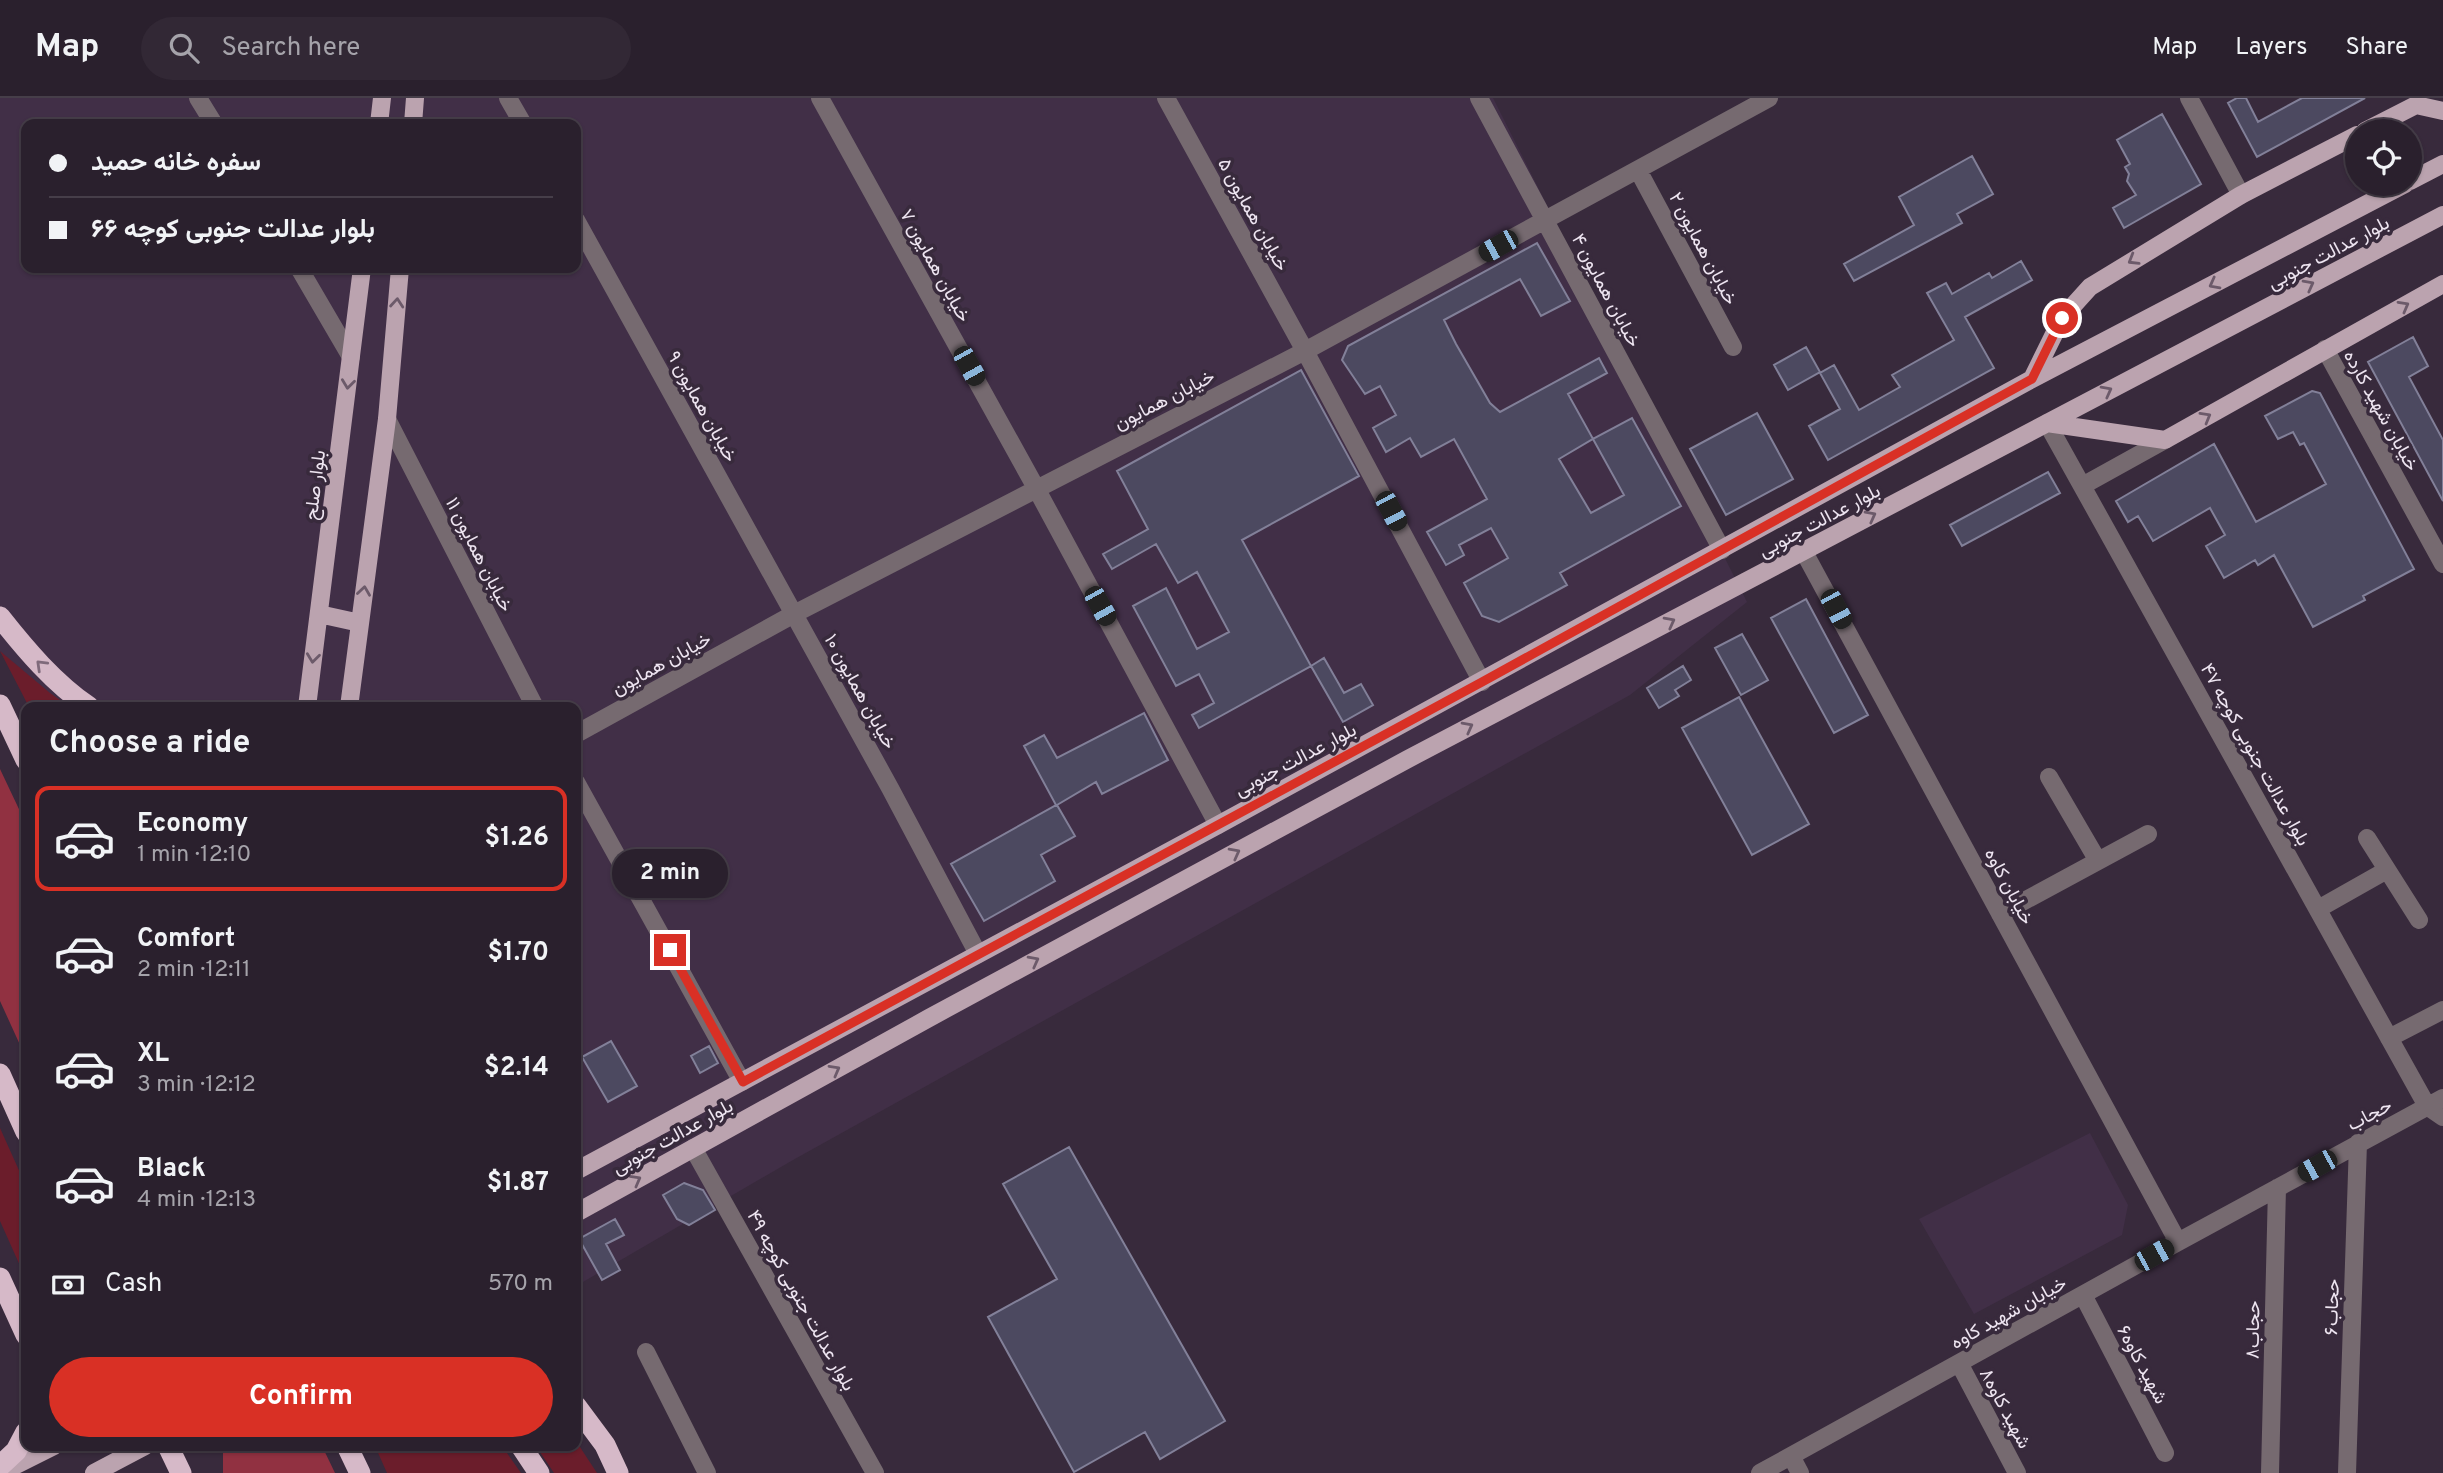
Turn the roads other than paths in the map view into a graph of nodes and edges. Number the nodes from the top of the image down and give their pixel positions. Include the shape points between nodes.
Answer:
1 (198, 98) edge
2 (382, 98) edge
3 (415, 98) edge
4 (508, 98) edge
5 (820, 98) edge
6 (1166, 98) edge
7 (1479, 98) edge
8 (1769, 98) edge
9 (2189, 98) edge
10 (2443, 111) edge
11 (211, 119) edge
12 (380, 119) edge
13 (413, 119) edge
14 (520, 119) edge
15 (2389, 119) edge
16 (2345, 141) edge
17 (2443, 164) edge
18 (1638, 170) junction
19 (2422, 175) edge
20 (2241, 195) junction
21 (2382, 196) edge
22 (2443, 215) edge
23 (1546, 219) junction
24 (581, 229) edge
25 (302, 273) edge
26 (361, 273) edge
27 (400, 273) edge
28 (2443, 284) edge
29 (1733, 347) dead end
30 (2325, 349) junction
31 (1306, 351) junction
32 (351, 357) junction
33 (2032, 379) junction
34 (387, 419) junction
35 (2047, 423) junction
36 (2165, 440) junction
37 (2082, 486) junction
38 (1036, 488) junction
39 (1722, 550) junction
40 (1804, 552) junction
41 (2443, 564) edge
42 (319, 614) junction
43 (794, 614) junction
44 (0, 617) edge
45 (360, 623) junction
46 (1482, 682) junction
47 (82, 702) edge
48 (308, 702) edge
49 (350, 702) edge
50 (532, 702) edge
51 (0, 705) edge
52 (1392, 730) junction
53 (581, 731) edge
54 (21, 749) edge
55 (1408, 759) junction
56 (2049, 777) dead end
57 (581, 791) edge
58 (1219, 825) junction
59 (2148, 834) dead end
60 (2367, 838) dead end
61 (2098, 861) junction
62 (2387, 870) junction
63 (2318, 909) junction
64 (2000, 914) junction
65 (2420, 920) dead end
66 (978, 954) junction
67 (2443, 1010) edge
68 (2389, 1038) junction
69 (0, 1074) edge
70 (743, 1082) junction
71 (2435, 1102) edge
72 (2443, 1117) edge
73 (21, 1121) edge
74 (2358, 1143) junction
75 (693, 1148) junction
76 (581, 1168) edge
77 (2277, 1188) junction
78 (581, 1210) edge
79 (2178, 1241) junction
80 (0, 1278) edge
81 (2083, 1295) junction
82 (21, 1324) edge
83 (646, 1352) dead end
84 (1959, 1363) junction
85 (581, 1413) edge
86 (21, 1442) edge
87 (605, 1445) junction
88 (44, 1451) edge
89 (136, 1451) edge
90 (170, 1451) edge
91 (349, 1451) edge
92 (524, 1451) edge
93 (2165, 1452) dead end
94 (1791, 1456) junction
95 (0, 1466) edge
96 (870, 1471) edge
97 (0, 1473) edge
98 (94, 1473) edge
99 (181, 1473) edge
100 (360, 1473) edge
101 (539, 1473) edge
102 (618, 1473) edge
103 (630, 1473) edge
104 (707, 1473) edge
105 (1760, 1473) edge
106 (1800, 1473) edge
107 (2017, 1473) edge
108 (2270, 1473) edge
109 (2347, 1473) edge

1 - 11 street
2 - 12 main road
3 - 13 main road
4 - 14 street
5 - 38 street, خیابان همایون ۷
6 - 31 street, خیابان همایون ۵
7 - 23 street, خیابان همایون ۴
8 - 18 street, خیابان همایون
9 - 20 street
10 - 15 main road via 2416,105
16 - 20 main road
17 - 19 main road
18 - 23 street, خیابان همایون
18 - 29 street, خیابان همایون ۲
20 -> 33 main road via 2090,287 2062,318
21 -> 33 main road, بلوار عدالت جنوبی
35 -> 22 main road, بلوار عدالت جنوبی
23 - 31 street, خیابان همایون
23 - 39 street, خیابان همایون ۴
24 - 43 street, خیابان همایون ۹
25 - 32 street
26 - 32 main road, بلوار صلح
34 -> 27 main road
30 -> 28 main road
36 -> 30 main road
30 - 41 street, خیابان شهید کارده
31 - 38 street, خیابان همایون
31 - 46 street, خیابان همایون ۵
32 -> 42 main road, بلوار صلح
33 - 39 main road, بلوار عدالت جنوبی
45 -> 34 main road
34 - 50 street, خیابان همایون ۱۱
35 - 36 main road
35 - 37 street, بلوار عدالت جنوبی کوچه ۴۷
40 -> 35 main road, بلوار عدالت جنوبی
36 - 37 street
37 - 63 street, بلوار عدالت جنوبی کوچه ۴۷
38 - 43 street, خیابان همایون
38 - 58 street, خیابان همایون ۷
39 - 46 main road, بلوار عدالت جنوبی
55 -> 40 main road, بلوار عدالت جنوبی
40 - 64 street, خیابان کاوه
42 - 45 main road
42 -> 48 main road, بلوار صلح
43 - 53 street, خیابان همایون
43 - 66 street, خیابان همایون ۱۰
47 -> 44 highway via 25,649
45 - 49 main road
46 - 52 main road, بلوار عدالت جنوبی
51 - 54 highway
52 - 55 main road
52 - 58 main road, بلوار عدالت جنوبی
75 -> 55 main road, بلوار عدالت جنوبی
56 - 61 street
57 - 70 street
58 - 66 main road, بلوار عدالت جنوبی
59 - 61 street
60 - 62 street
61 - 64 street
62 - 63 street
62 - 65 street
63 - 68 street, بلوار عدالت جنوبی کوچه ۴۷
64 - 79 street, خیابان کاوه
66 - 70 main road, بلوار عدالت جنوبی
67 - 68 street
68 - 71 street, بلوار عدالت جنوبی کوچه ۴۷
69 - 73 highway
70 - 76 main road, بلوار عدالت جنوبی
71 - 72 street
71 - 74 street, حجاب
74 - 77 street, حجاب
74 - 109 street, حجاب۶
78 -> 75 main road, بلوار عدالت جنوبی
75 - 96 street, بلوار عدالت جنوبی کوچه ۴۹
77 - 79 street, خیابان شهید کاوه
77 - 108 street, حجاب۸
79 - 81 street, خیابان شهید کاوه
80 - 82 highway
81 - 84 street, خیابان شهید کاوه
81 - 93 street, شهید کاوه۶
83 - 104 street
84 - 94 street, خیابان شهید کاوه
84 - 107 street, شهید کاوه۸
85 - 87 highway
86 - 95 highway
87 - 102 highway
87 - 103 street
88 - 97 main road
89 - 98 main road
90 - 99 highway
91 - 100 highway
92 - 101 highway
94 - 105 street, خیابان شهید کاوه
94 - 106 street

